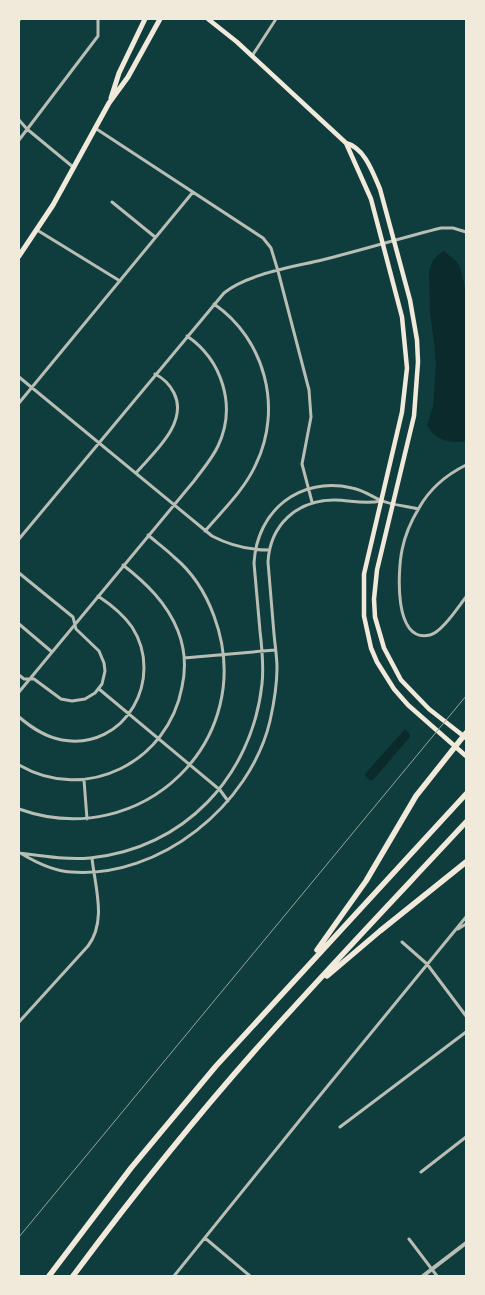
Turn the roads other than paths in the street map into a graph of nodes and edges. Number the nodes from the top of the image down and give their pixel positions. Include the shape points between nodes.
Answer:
1 (98, 19) edge
2 (145, 19) edge
3 (160, 19) edge
4 (208, 19) edge
5 (276, 19) edge
6 (252, 56) junction
7 (109, 103) junction
8 (19, 120) edge
9 (95, 128) junction
10 (27, 129) junction
11 (19, 140) edge
12 (346, 143) junction
13 (74, 167) junction
14 (193, 192) junction
15 (112, 202) dead end
16 (37, 230) junction
17 (466, 232) edge
18 (155, 237) junction
19 (394, 241) junction
20 (383, 244) junction
21 (19, 256) edge
22 (278, 271) junction
23 (120, 281) junction
24 (214, 304) junction
25 (187, 336) junction
26 (155, 374) junction
27 (19, 377) edge
28 (32, 388) junction
29 (19, 404) edge
30 (98, 442) junction
31 (466, 465) edge
32 (136, 473) junction
33 (308, 489) junction
34 (381, 501) junction
35 (312, 502) junction
36 (393, 503) junction
37 (173, 504) junction
38 (418, 509) junction
39 (205, 531) junction
40 (148, 535) junction
41 (19, 539) edge
42 (255, 550) junction
43 (269, 550) junction
44 (123, 565) junction
45 (19, 573) edge
46 (98, 596) junction
47 (466, 597) edge
48 (19, 624) edge
49 (75, 624) junction
50 (276, 650) junction
51 (262, 651) junction
52 (52, 652) junction
53 (223, 654) junction
54 (184, 658) junction
55 (19, 674) edge
56 (30, 678) junction
57 (98, 689) junction
58 (19, 692) edge
59 (128, 714) junction
60 (19, 717) edge
61 (465, 735) edge
62 (158, 739) junction
63 (455, 746) junction
64 (466, 756) edge
65 (19, 765) edge
66 (190, 765) junction
67 (84, 780) junction
68 (220, 790) junction
69 (466, 794) edge
70 (228, 802) junction
71 (19, 810) edge
72 (87, 819) junction
73 (466, 822) edge
74 (19, 853) edge
75 (92, 858) junction
76 (466, 862) edge
77 (94, 872) junction
78 (466, 917) edge
79 (466, 924) edge
80 (456, 930) junction
81 (402, 942) dead end
82 (427, 964) junction
83 (303, 970) junction
84 (315, 984) junction
85 (466, 1016) edge
86 (19, 1022) edge
87 (466, 1032) edge
88 (340, 1127) dead end
89 (466, 1137) edge
90 (421, 1172) dead end
91 (205, 1238) junction
92 (409, 1240) dead end
93 (466, 1243) edge
94 (432, 1269) junction
95 (49, 1276) edge
96 (73, 1276) edge
97 (174, 1276) edge
98 (250, 1276) edge
99 (423, 1276) edge
100 (438, 1276) edge

1 - 10 street via 98,36
2 - 7 main road via 119,73
3 - 7 main road via 128,77
4 - 6 main road
5 - 6 street
6 - 12 main road
7 - 9 main road
8 - 10 street
9 - 13 main road
9 - 14 street
10 - 11 street
10 - 13 street
12 - 19 main road via 356,147 373,173
12 - 20 main road via 371,198
13 - 16 main road
14 - 18 street
14 - 22 street via 263,238 271,248
15 - 18 street
16 - 21 main road
16 - 23 street
17 - 19 street via 441,228
18 - 23 street
19 - 20 street
19 - 36 main road via 415,323 418,362 414,416
20 - 22 street
20 - 34 main road via 402,317 407,368 402,412
22 - 24 street via 237,284
22 - 33 street via 309,390 311,416 302,464
23 - 28 street
24 - 25 street
24 - 39 street via 245,333 258,355 269,410 257,464
25 - 26 street
25 - 37 street via 210,357 220,375 226,396 226,418 215,452
26 - 30 street
26 - 32 street via 166,381 176,395 177,416 164,439
27 - 28 street
28 - 29 street
28 - 30 street
30 - 32 street
30 - 41 street
31 - 38 street via 436,485
32 - 37 street
33 - 34 street via 329,486 352,488
33 - 35 street
33 - 42 street via 293,495 275,509 262,528
34 - 35 street
34 - 36 street
34 - 63 main road via 364,574 362,605 367,634 377,662 394,689
35 - 43 street via 286,518 275,533
36 - 38 street
36 - 61 main road via 375,584 379,632 390,661 406,686 429,710
37 - 39 street
37 - 40 street
38 - 47 street via 403,548 399,573 405,620 410,629 430,635 440,629
39 - 42 street via 225,542
40 - 44 street
40 - 53 street via 185,567 202,590 214,616
42 - 43 street
42 - 51 street
43 - 50 street
44 - 46 street
44 - 54 street via 167,608 179,633
45 - 49 street via 73,618
46 - 49 street
46 - 59 street via 128,622 143,651 144,681
48 - 52 street
49 - 52 street
49 - 57 street via 76,629 103,656 105,671
50 - 51 street
50 - 70 street via 276,684 265,738 253,764
51 - 53 street
51 - 68 street via 262,683 256,719 242,754
52 - 56 street
53 - 54 street
53 - 66 street via 223,686 216,717
54 - 62 street via 177,707
55 - 56 street via 24,679
56 - 57 street via 65,700 85,699
56 - 58 street
57 - 59 street
59 - 60 street via 103,734 82,740 40,733
59 - 62 street
61 - 63 highway
62 - 66 street
62 - 67 street via 122,769
63 - 64 main road
63 - 83 highway via 416,796 366,882
65 - 67 street via 46,777
66 - 68 street
66 - 72 street via 146,801 119,813
67 - 72 street
68 - 70 street
68 - 75 street via 188,819 158,839 122,852
69 - 83 highway
70 - 77 street via 199,829 167,850 129,865
71 - 72 street via 59,819
73 - 84 highway
74 - 75 street
74 - 77 street via 61,871
75 - 77 street
76 - 84 highway
77 - 86 street via 99,914 96,933
78 - 80 street
79 - 80 street
80 - 82 street
81 - 82 street
82 - 85 street
82 - 91 street
83 - 95 highway via 178,1111
84 - 96 highway via 192,1124
87 - 88 street
89 - 90 street
91 - 97 street
91 - 98 street
92 - 94 street
93 - 94 street
94 - 99 street
94 - 100 street

